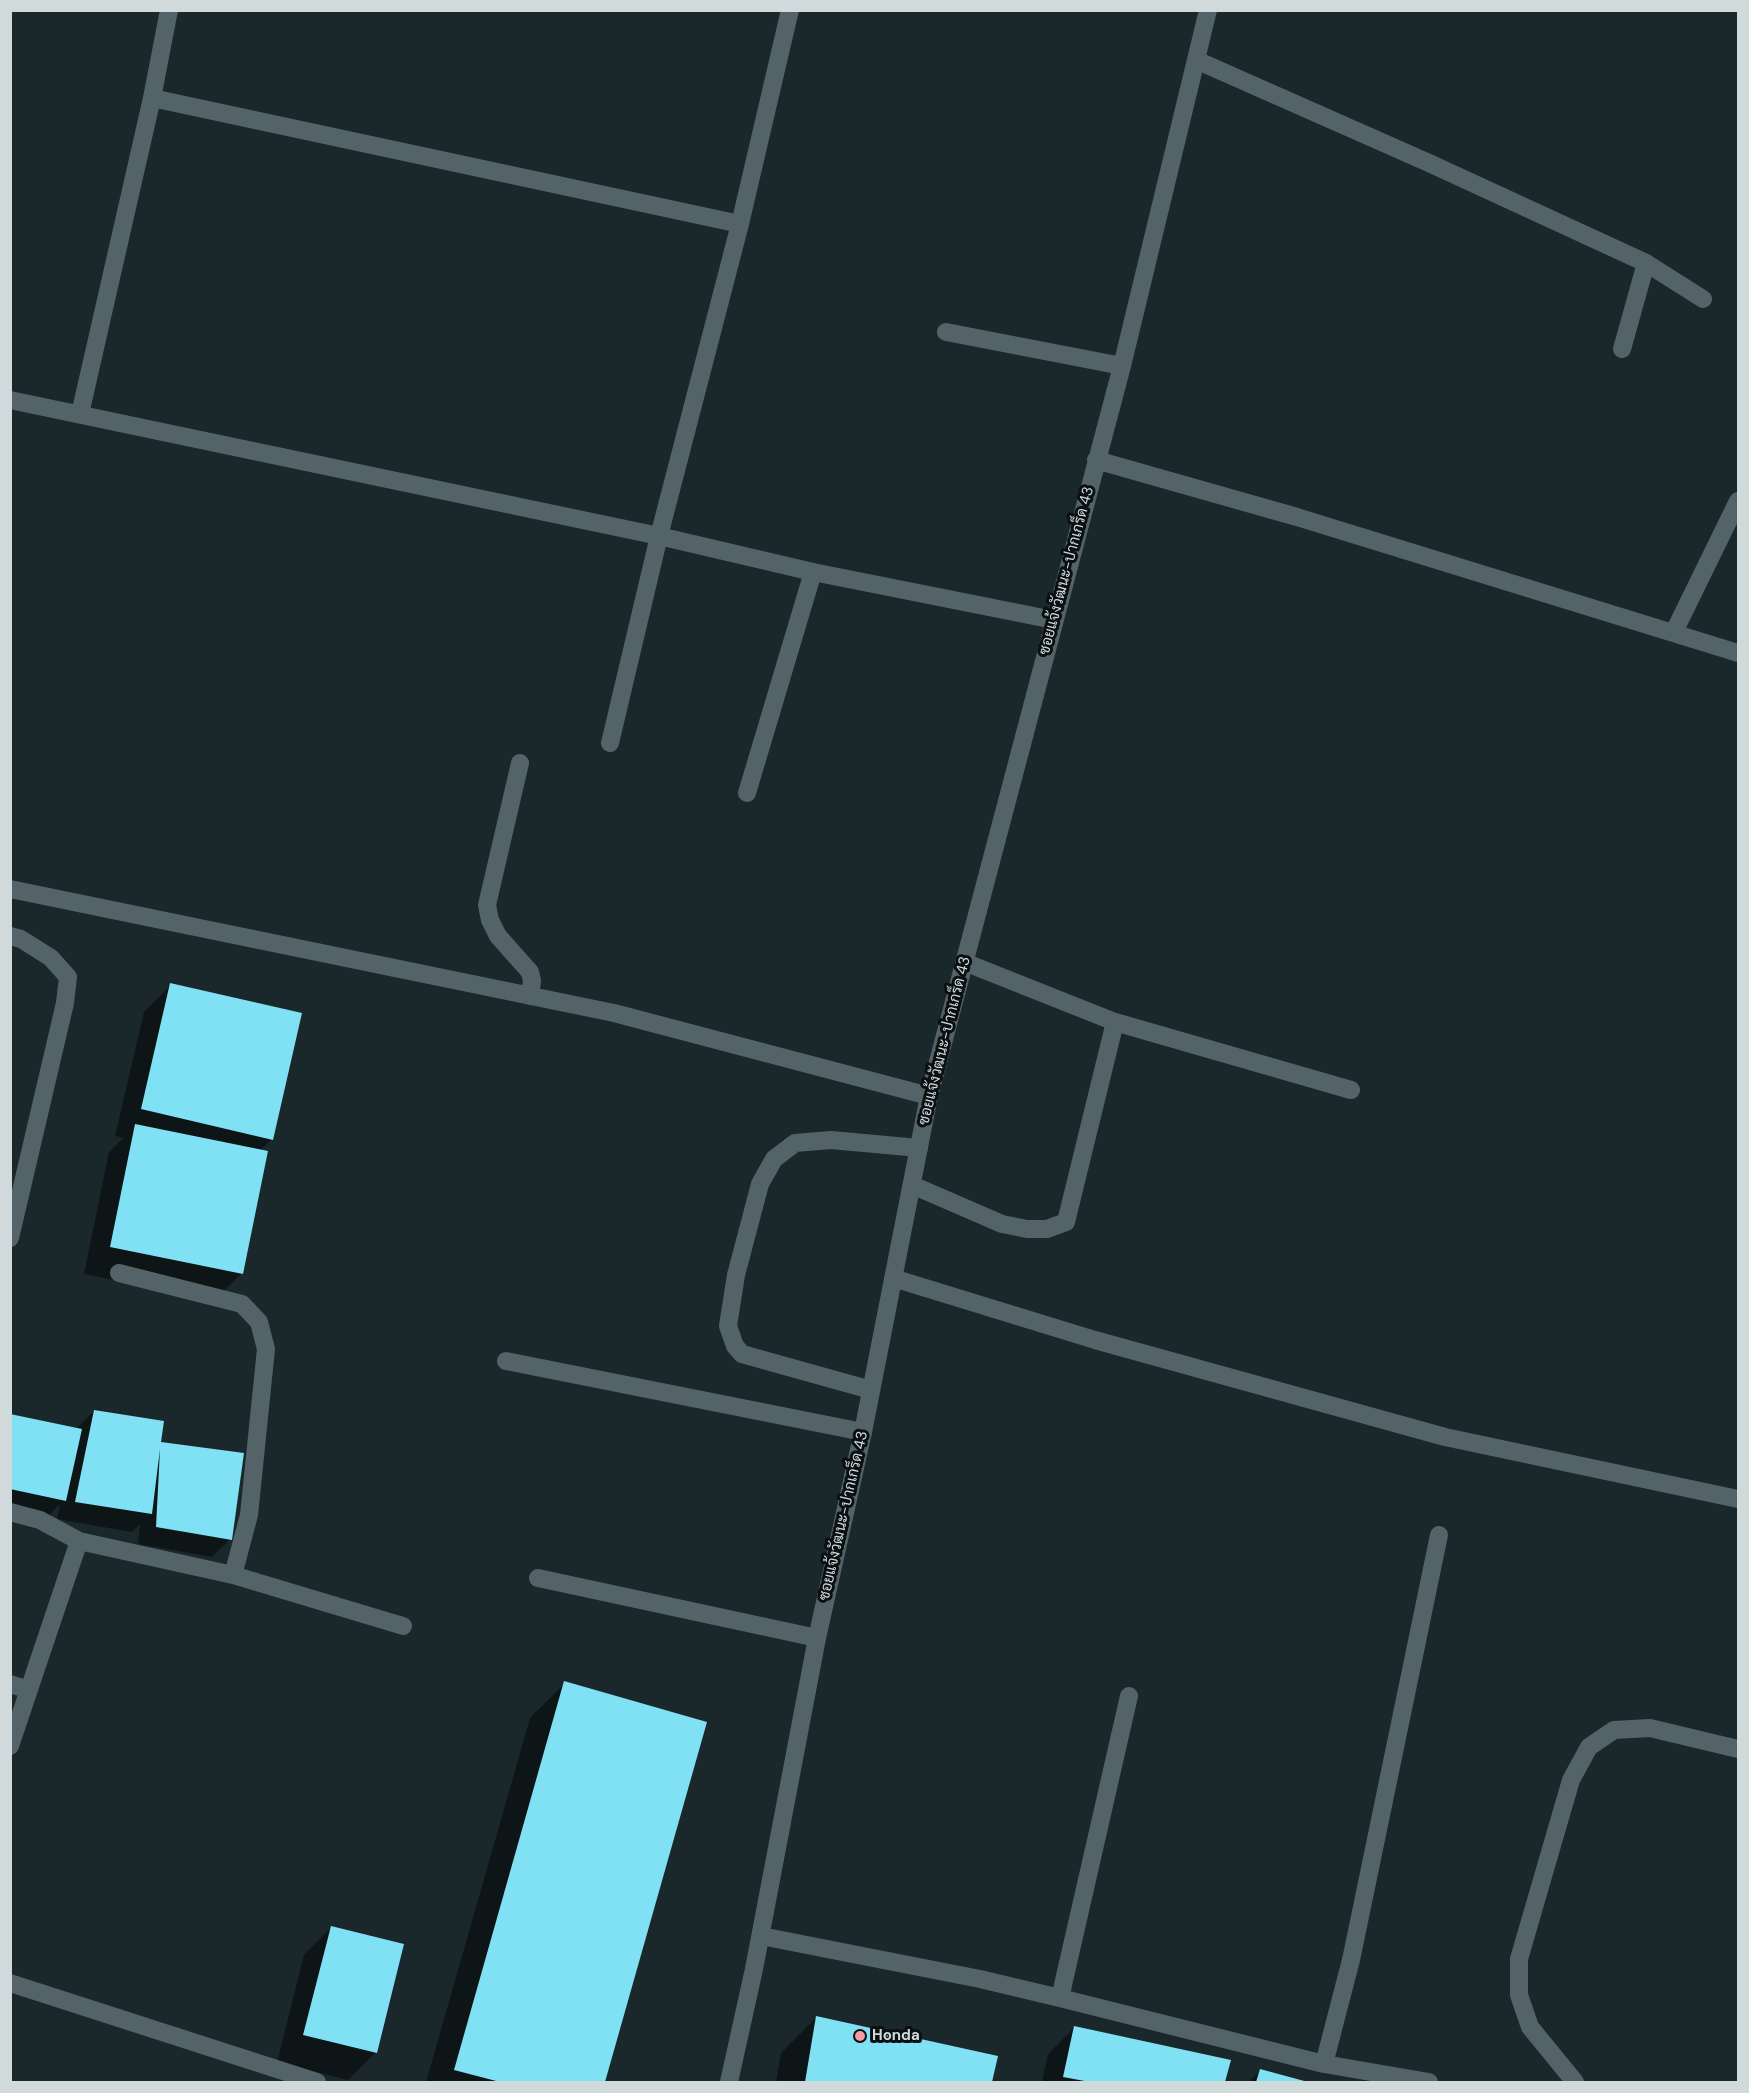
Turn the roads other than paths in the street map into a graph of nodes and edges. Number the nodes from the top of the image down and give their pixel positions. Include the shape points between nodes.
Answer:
1 (169, 10) edge
2 (790, 10) edge
3 (1208, 10) edge
4 (1196, 60) junction
5 (152, 98) junction
6 (740, 224) junction
7 (1646, 263) junction
8 (1703, 299) dead end
9 (946, 332) dead end
10 (1622, 350) dead end
11 (1122, 366) junction
12 (10, 400) edge
13 (80, 414) junction
14 (1096, 460) junction
15 (1738, 501) edge
16 (659, 536) junction
17 (813, 572) junction
18 (1054, 620) junction
19 (1674, 632) junction
20 (1738, 653) edge
21 (610, 743) dead end
22 (520, 763) dead end
23 (747, 793) dead end
24 (10, 889) edge
25 (10, 936) edge
26 (964, 962) junction
27 (530, 996) junction
28 (1114, 1022) junction
29 (1351, 1090) dead end
30 (929, 1096) junction
31 (919, 1148) junction
32 (912, 1185) junction
33 (10, 1238) edge
34 (119, 1273) dead end
35 (893, 1278) junction
36 (506, 1361) dead end
37 (871, 1390) junction
38 (863, 1432) junction
39 (1738, 1499) edge
40 (10, 1512) edge
41 (1440, 1535) dead end
42 (79, 1541) junction
43 (232, 1575) junction
44 (537, 1578) dead end
45 (403, 1626) dead end
46 (817, 1638) junction
47 (10, 1684) edge
48 (29, 1690) junction
49 (1129, 1696) dead end
50 (10, 1746) edge
51 (1738, 1749) edge
52 (761, 1936) junction
53 (10, 1983) edge
54 (1060, 1998) junction
55 (1324, 2064) junction
56 (317, 2082) edge
57 (729, 2082) edge
58 (1429, 2082) edge
59 (1575, 2082) edge

1 - 5 street
2 - 6 street
3 - 4 street, ซอยแจ้งวัฒนะ-ปากเกร็ด 43
4 - 7 street
4 - 11 street, ซอยแจ้งวัฒนะ-ปากเกร็ด 43
5 - 6 street
5 - 13 street
6 - 16 street
7 - 8 street
7 - 10 street
9 - 11 street
11 - 14 street, ซอยแจ้งวัฒนะ-ปากเกร็ด 43
12 - 13 street
13 - 16 street
14 - 18 street, ซอยแจ้งวัฒนะ-ปากเกร็ด 43
14 - 19 street
15 - 19 street
16 - 17 street
16 - 21 street
17 - 18 street
17 - 23 street
18 - 26 street, ซอยแจ้งวัฒนะ-ปากเกร็ด 43
19 - 20 street
22 - 27 street via 488,905 498,936 530,972
24 - 27 street
25 - 33 street via 51,958 68,977
26 - 28 street
26 - 30 street, ซอยแจ้งวัฒนะ-ปากเกร็ด 43
27 - 30 street via 614,1013
28 - 29 street
28 - 32 street via 1066,1222 1047,1229 1002,1224
30 - 31 street, ซอยแจ้งวัฒนะ-ปากเกร็ด 43
31 - 32 street, ซอยแจ้งวัฒนะ-ปากเกร็ด 43
31 - 37 street via 831,1140 795,1143 774,1160 760,1184 736,1275 728,1326 742,1354
32 - 35 street, ซอยแจ้งวัฒนะ-ปากเกร็ด 43
34 - 43 street via 242,1304 259,1322 266,1349 249,1515
35 - 37 street, ซอยแจ้งวัฒนะ-ปากเกร็ด 43
35 - 39 street via 1095,1340 1445,1437
36 - 38 street
37 - 38 street, ซอยแจ้งวัฒนะ-ปากเกร็ด 43
38 - 46 street, ซอยแจ้งวัฒนะ-ปากเกร็ด 43
40 - 42 street via 40,1521
41 - 55 street via 1351,1960
42 - 43 street
42 - 48 street
43 - 45 street
44 - 46 street
46 - 52 street, ซอยแจ้งวัฒนะ-ปากเกร็ด 43
47 - 48 street
48 - 50 street
49 - 54 street
51 - 59 street via 1650,1728 1614,1730 1589,1747 1571,1780 1519,1959 1519,1995 1530,2027
52 - 54 street
52 - 57 street, ซอยแจ้งวัฒนะ-ปากเกร็ด 43
53 - 56 street
54 - 55 street
55 - 58 street

